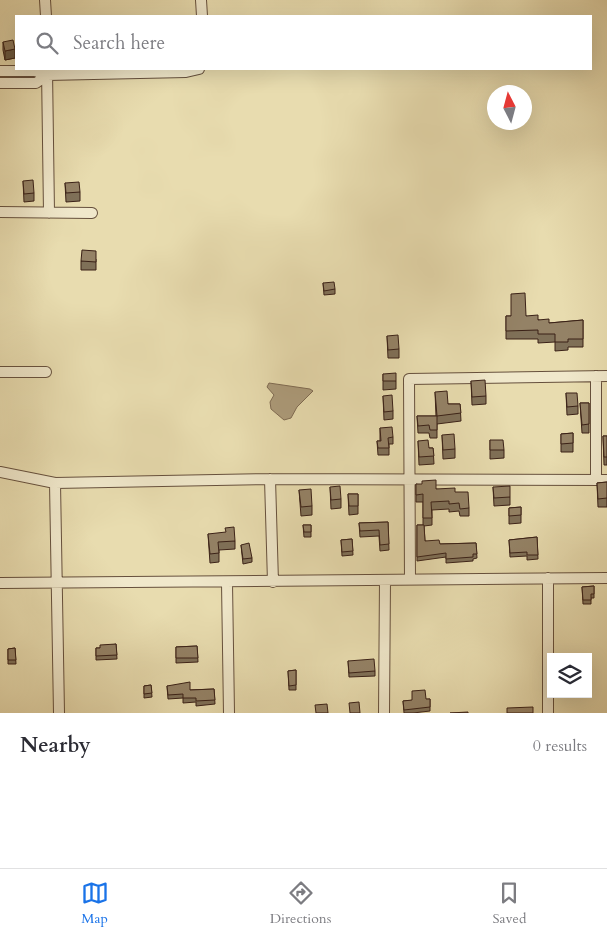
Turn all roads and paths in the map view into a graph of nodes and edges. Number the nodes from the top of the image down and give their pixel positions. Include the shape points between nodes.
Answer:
1 (45, 0) edge
2 (201, 0) edge
3 (46, 15) edge
4 (202, 15) edge
5 (195, 70) edge
6 (0, 71) edge
7 (47, 72) edge
8 (0, 83) edge
9 (0, 212) edge
10 (49, 213) junction
11 (92, 213) dead end
12 (0, 372) edge
13 (46, 372) dead end
14 (596, 376) junction
15 (607, 376) edge
16 (0, 472) edge
17 (270, 479) junction
18 (602, 480) edge
19 (409, 481) junction
20 (55, 483) junction
21 (548, 578) junction
22 (607, 578) edge
23 (410, 579) junction
24 (385, 580) junction
25 (273, 582) junction
26 (0, 583) edge
27 (57, 583) junction
28 (227, 583) junction
29 (59, 713) edge
30 (229, 713) edge
31 (384, 713) edge
32 (548, 713) edge

1 - 3 street
2 - 4 street
5 - 7 street
6 - 7 street
7 - 8 street via 36,83
7 - 10 street
9 - 10 street
10 - 11 street
12 - 13 street
14 - 15 street
14 - 18 street
14 - 19 street via 409,379
16 - 20 street
17 - 19 street
17 - 20 street
17 - 25 street
18 - 19 street
19 - 23 street
20 - 27 street
21 - 22 street
21 - 23 street
21 - 32 street
23 - 24 street
24 - 25 street
24 - 31 street
25 - 28 street
26 - 27 street
27 - 28 street
27 - 29 street
28 - 30 street

